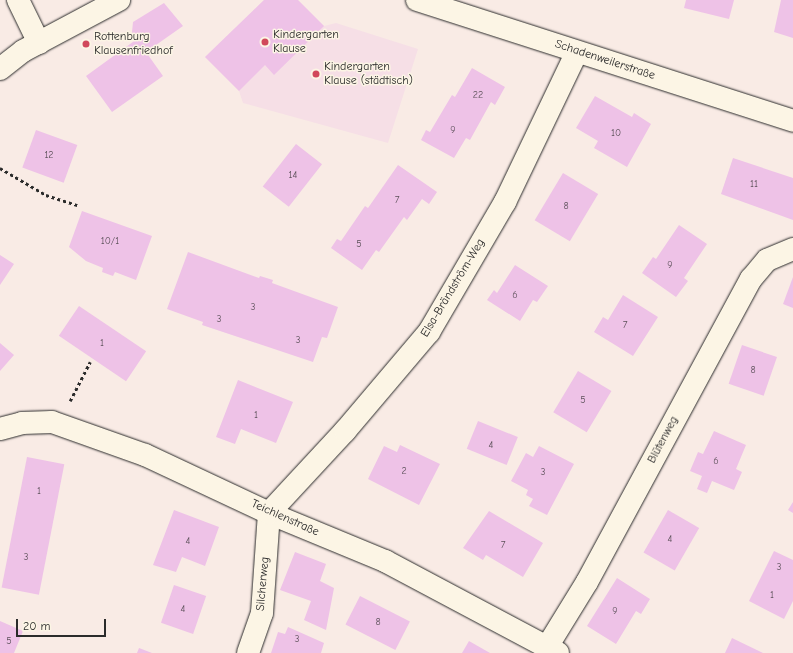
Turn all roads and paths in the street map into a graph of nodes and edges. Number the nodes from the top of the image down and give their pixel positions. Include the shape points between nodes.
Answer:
1 (18, 0) edge
2 (119, 0) edge
3 (417, 0) edge
4 (38, 43) junction
5 (577, 52) junction
6 (0, 69) edge
7 (793, 121) edge
8 (0, 168) edge
9 (77, 205) dead end
10 (793, 249) edge
11 (90, 362) dead end
12 (58, 424) junction
13 (0, 429) edge
14 (269, 513) junction
15 (553, 650) edge
16 (248, 653) edge

1 - 4 street
2 - 4 street
3 - 5 street, Schadenweilerstraße
4 - 6 street
5 - 7 street, Schadenweilerstraße
5 - 14 street, Elsa-Brändström-Weg via 505,202 401,376 345,431
8 - 9 path via 46,195
10 - 15 street, Blütenweg via 767,260 751,279 587,582
11 - 12 path
12 - 13 street, Teichlenstraße via 22,423
12 - 14 street, Teichlenstraße via 145,455
14 - 15 street, Teichlenstraße via 385,561
14 - 16 street, Silcherweg via 262,613

